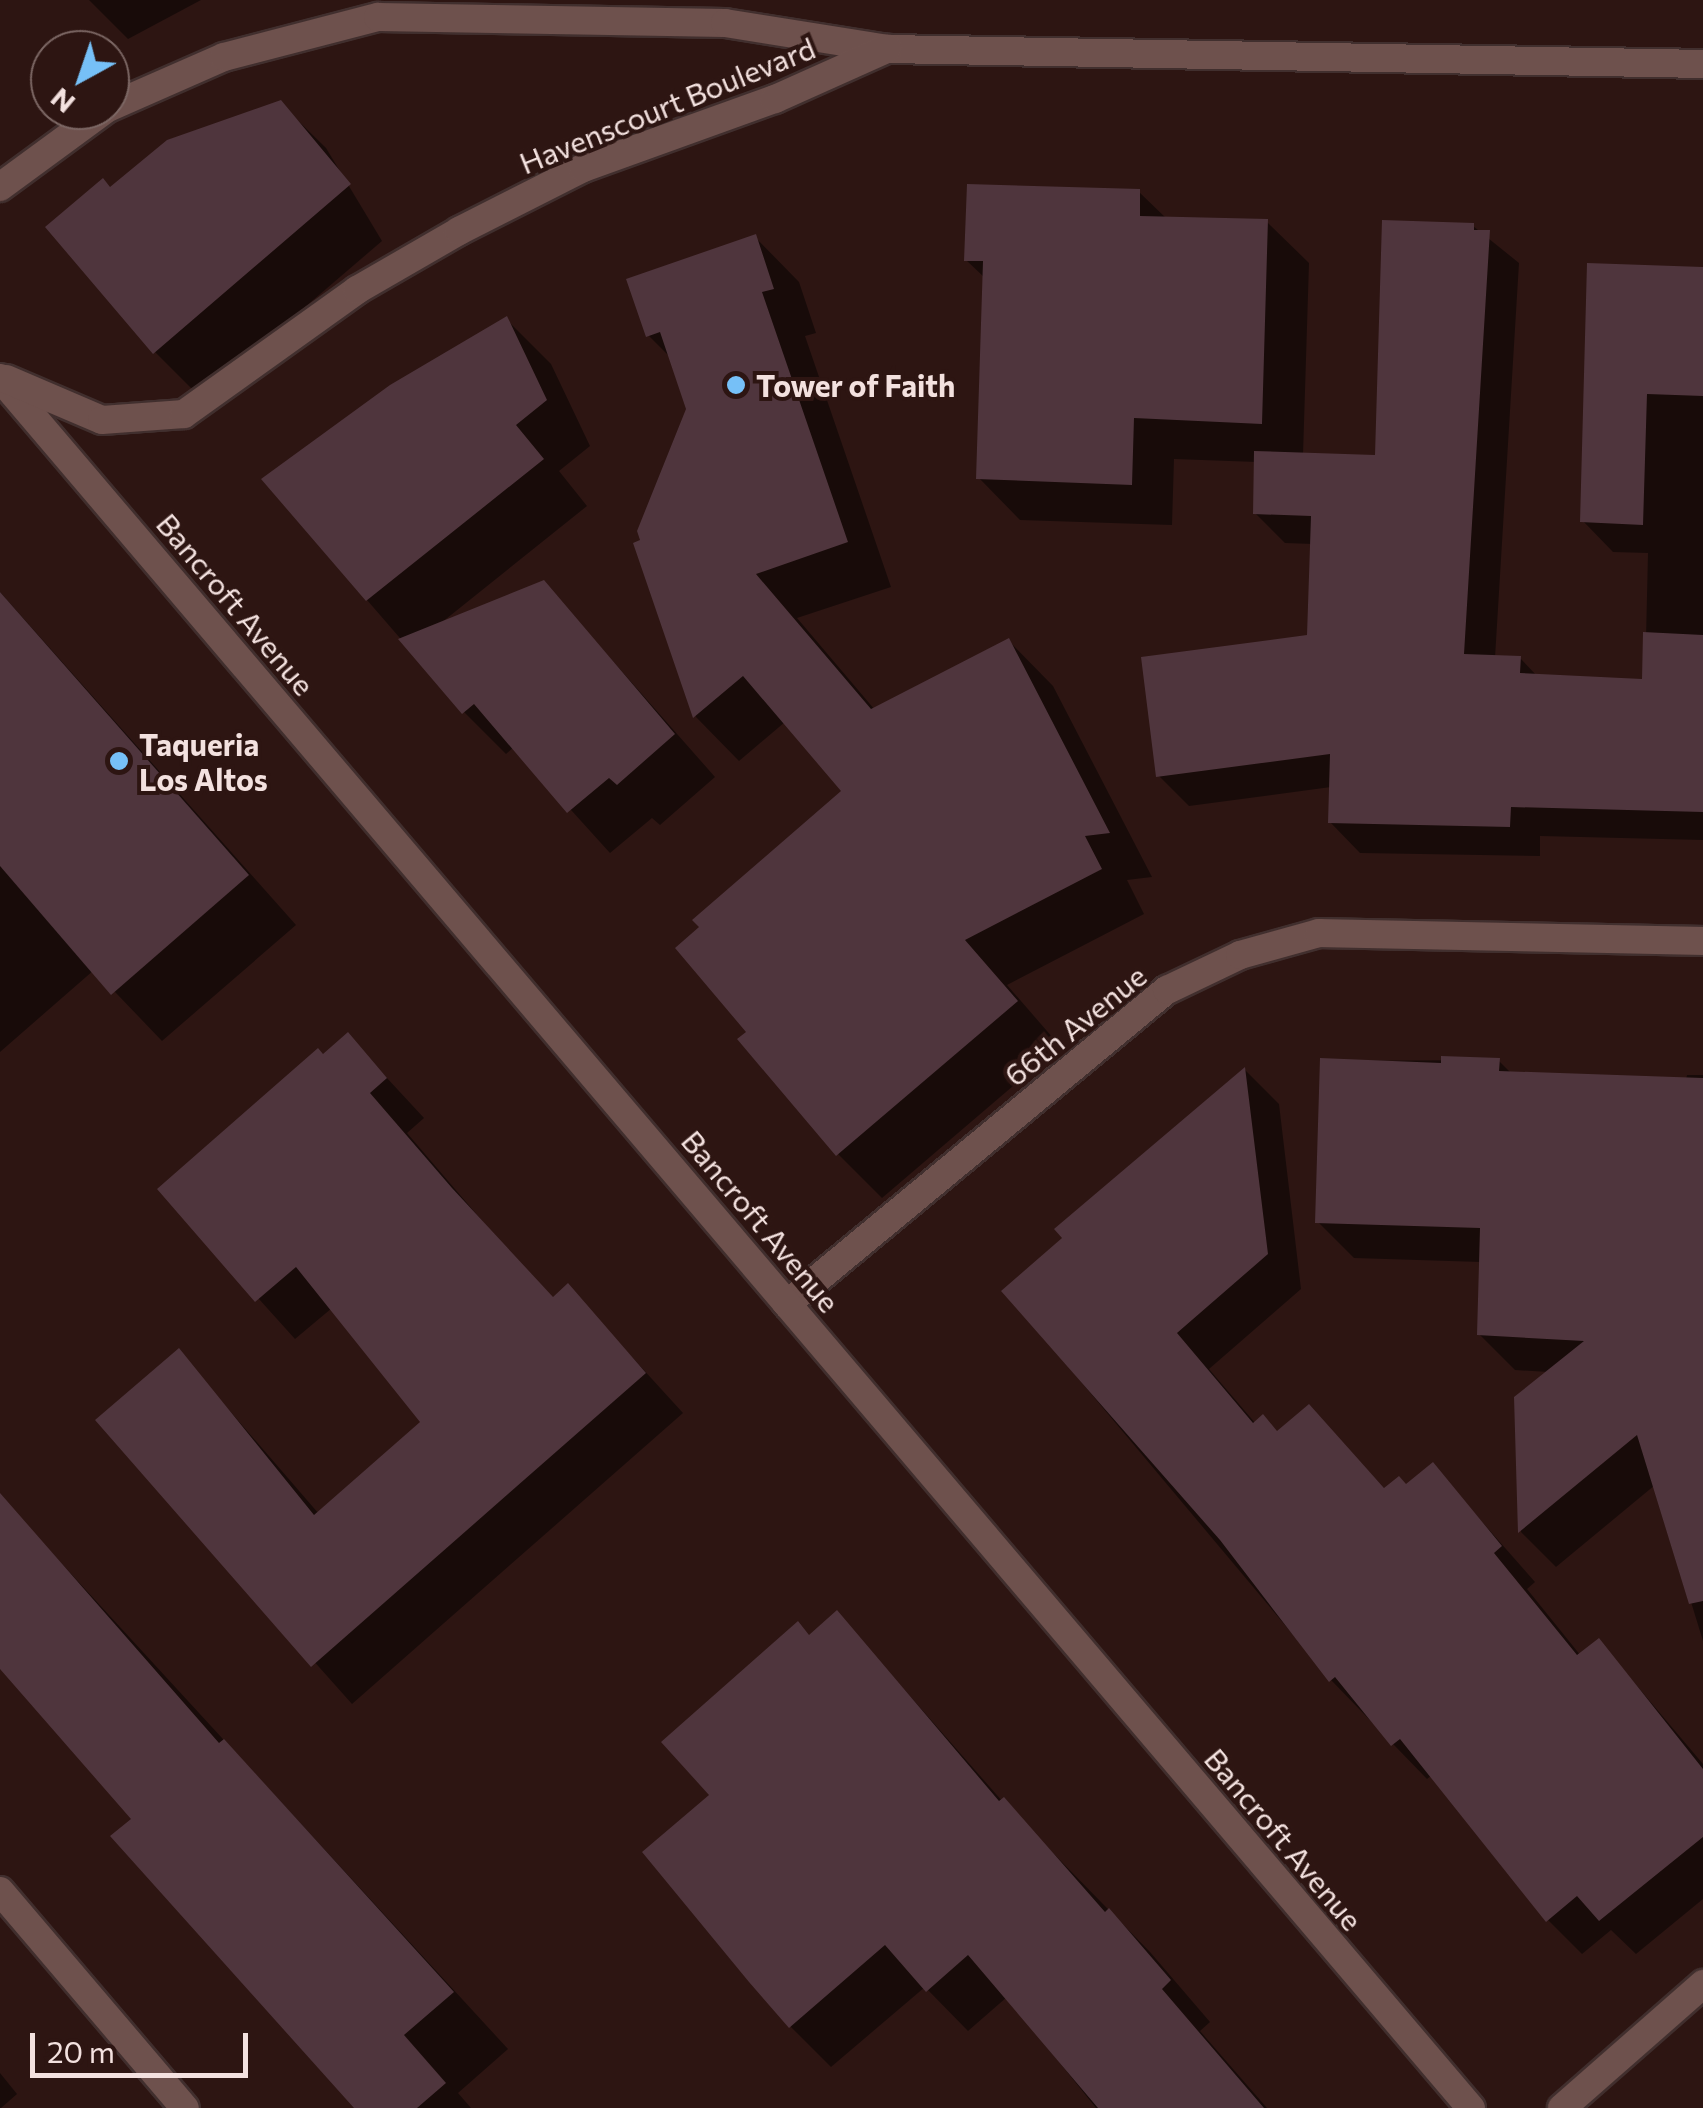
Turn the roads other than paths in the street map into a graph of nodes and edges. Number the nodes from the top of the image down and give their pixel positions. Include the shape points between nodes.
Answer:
1 (887, 50) junction
2 (1703, 64) edge
3 (130, 98) edge
4 (78, 130) edge
5 (0, 186) edge
6 (0, 377) edge
7 (1703, 941) edge
8 (788, 1304) junction
9 (0, 1891) edge
10 (1703, 1984) edge
11 (185, 2108) edge
12 (1470, 2108) edge
13 (1562, 2108) edge

1 - 2 street, Havenscourt Boulevard
1 - 3 street, Havenscourt Boulevard via 725,23 378,17 224,57
1 - 6 street, Havenscourt Boulevard via 775,99 583,168 460,230 357,290 184,414 102,420
4 - 5 street, Havenscourt Boulevard
6 - 8 street, Bancroft Avenue
7 - 8 street, 66th Avenue via 1319,932 1240,955 1167,990
8 - 12 street, Bancroft Avenue
9 - 11 street
10 - 13 street

